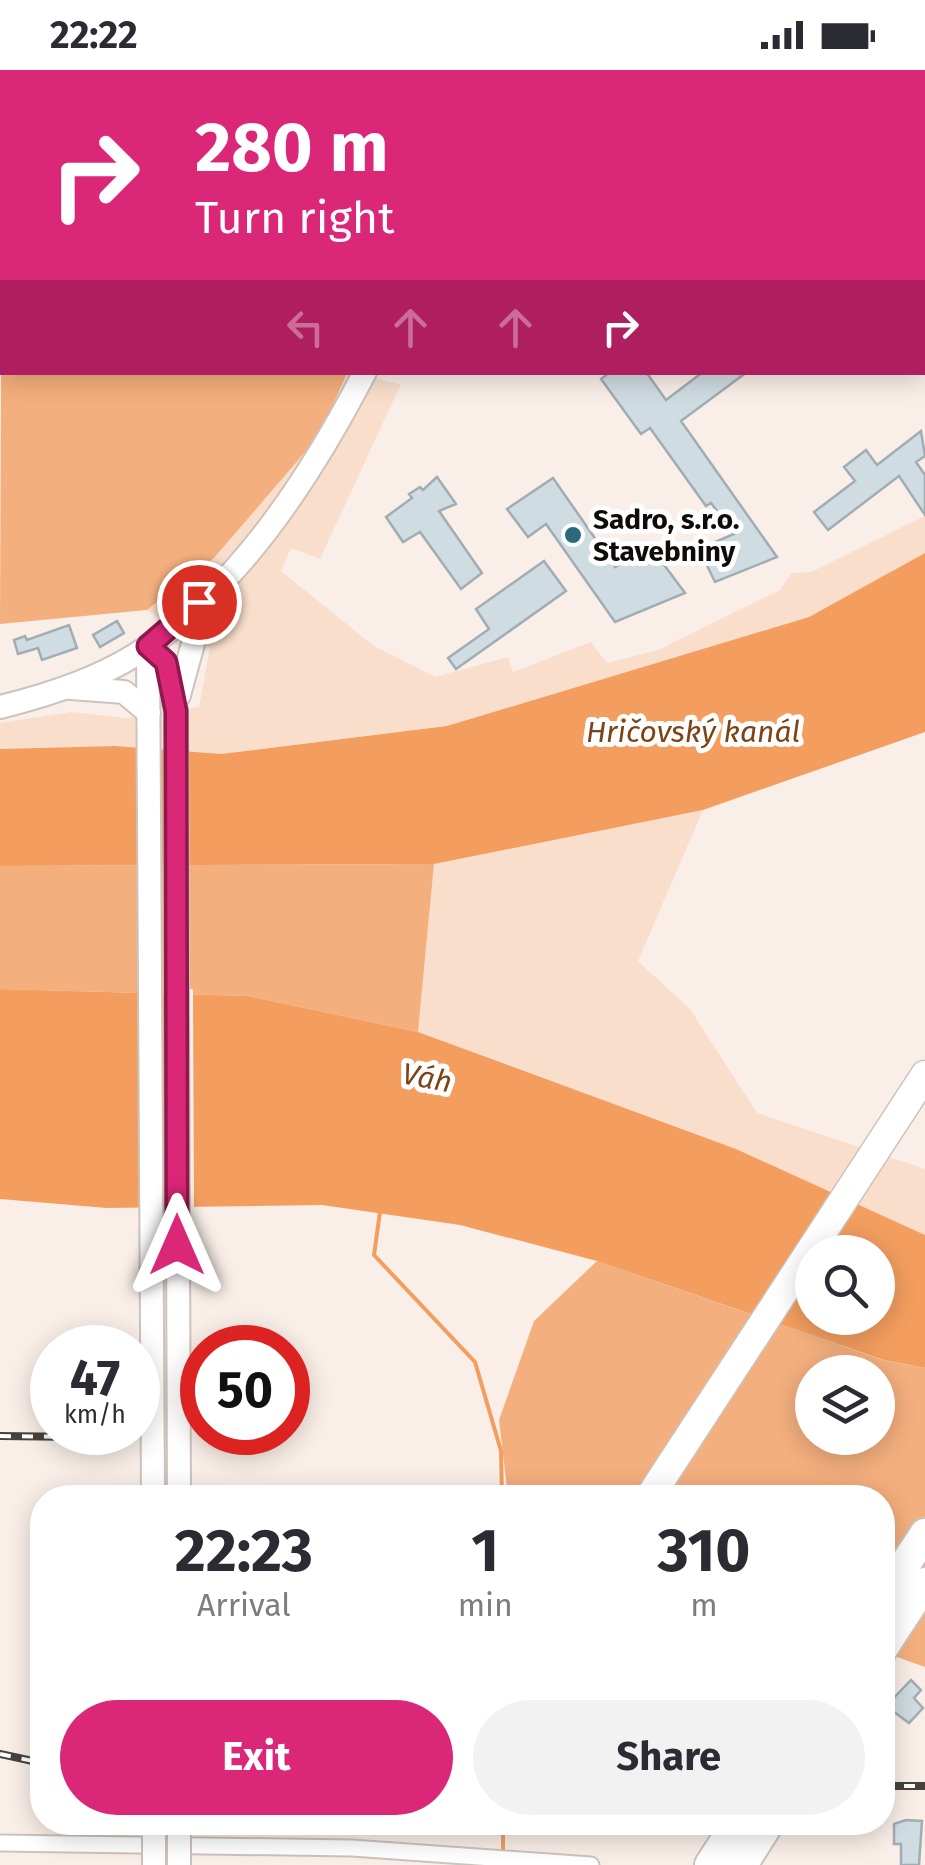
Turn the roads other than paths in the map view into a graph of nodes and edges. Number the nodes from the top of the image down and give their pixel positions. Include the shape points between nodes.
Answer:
1 (363, 375) edge
2 (224, 577) junction
3 (148, 646) junction
4 (63, 687) junction
5 (0, 707) edge
6 (176, 720) junction
7 (149, 721) junction
8 (925, 1075) edge
9 (153, 1485) edge
10 (178, 1485) edge
11 (657, 1485) edge
12 (925, 1534) edge
13 (895, 1580) edge
14 (925, 1583) edge
15 (895, 1628) edge
16 (154, 1835) edge
17 (179, 1835) edge
18 (730, 1835) edge
19 (761, 1835) edge
20 (0, 1843) edge
21 (154, 1865) edge
22 (180, 1865) edge
23 (591, 1865) edge
24 (710, 1865) edge
25 (742, 1865) edge

1 - 2 main road via 300,483
2 - 3 main road
2 - 6 main road via 194,640
3 - 4 main road
3 - 6 main road via 166,662
3 - 7 main road
4 - 5 main road
4 - 7 main road via 118,690 136,698
6 - 10 main road
7 - 9 main road
8 - 11 highway
12 - 13 highway
14 - 15 highway
16 - 21 main road, bridge
17 - 22 main road, bridge
18 - 24 highway
19 - 25 highway
20 - 23 street via 352,1848

